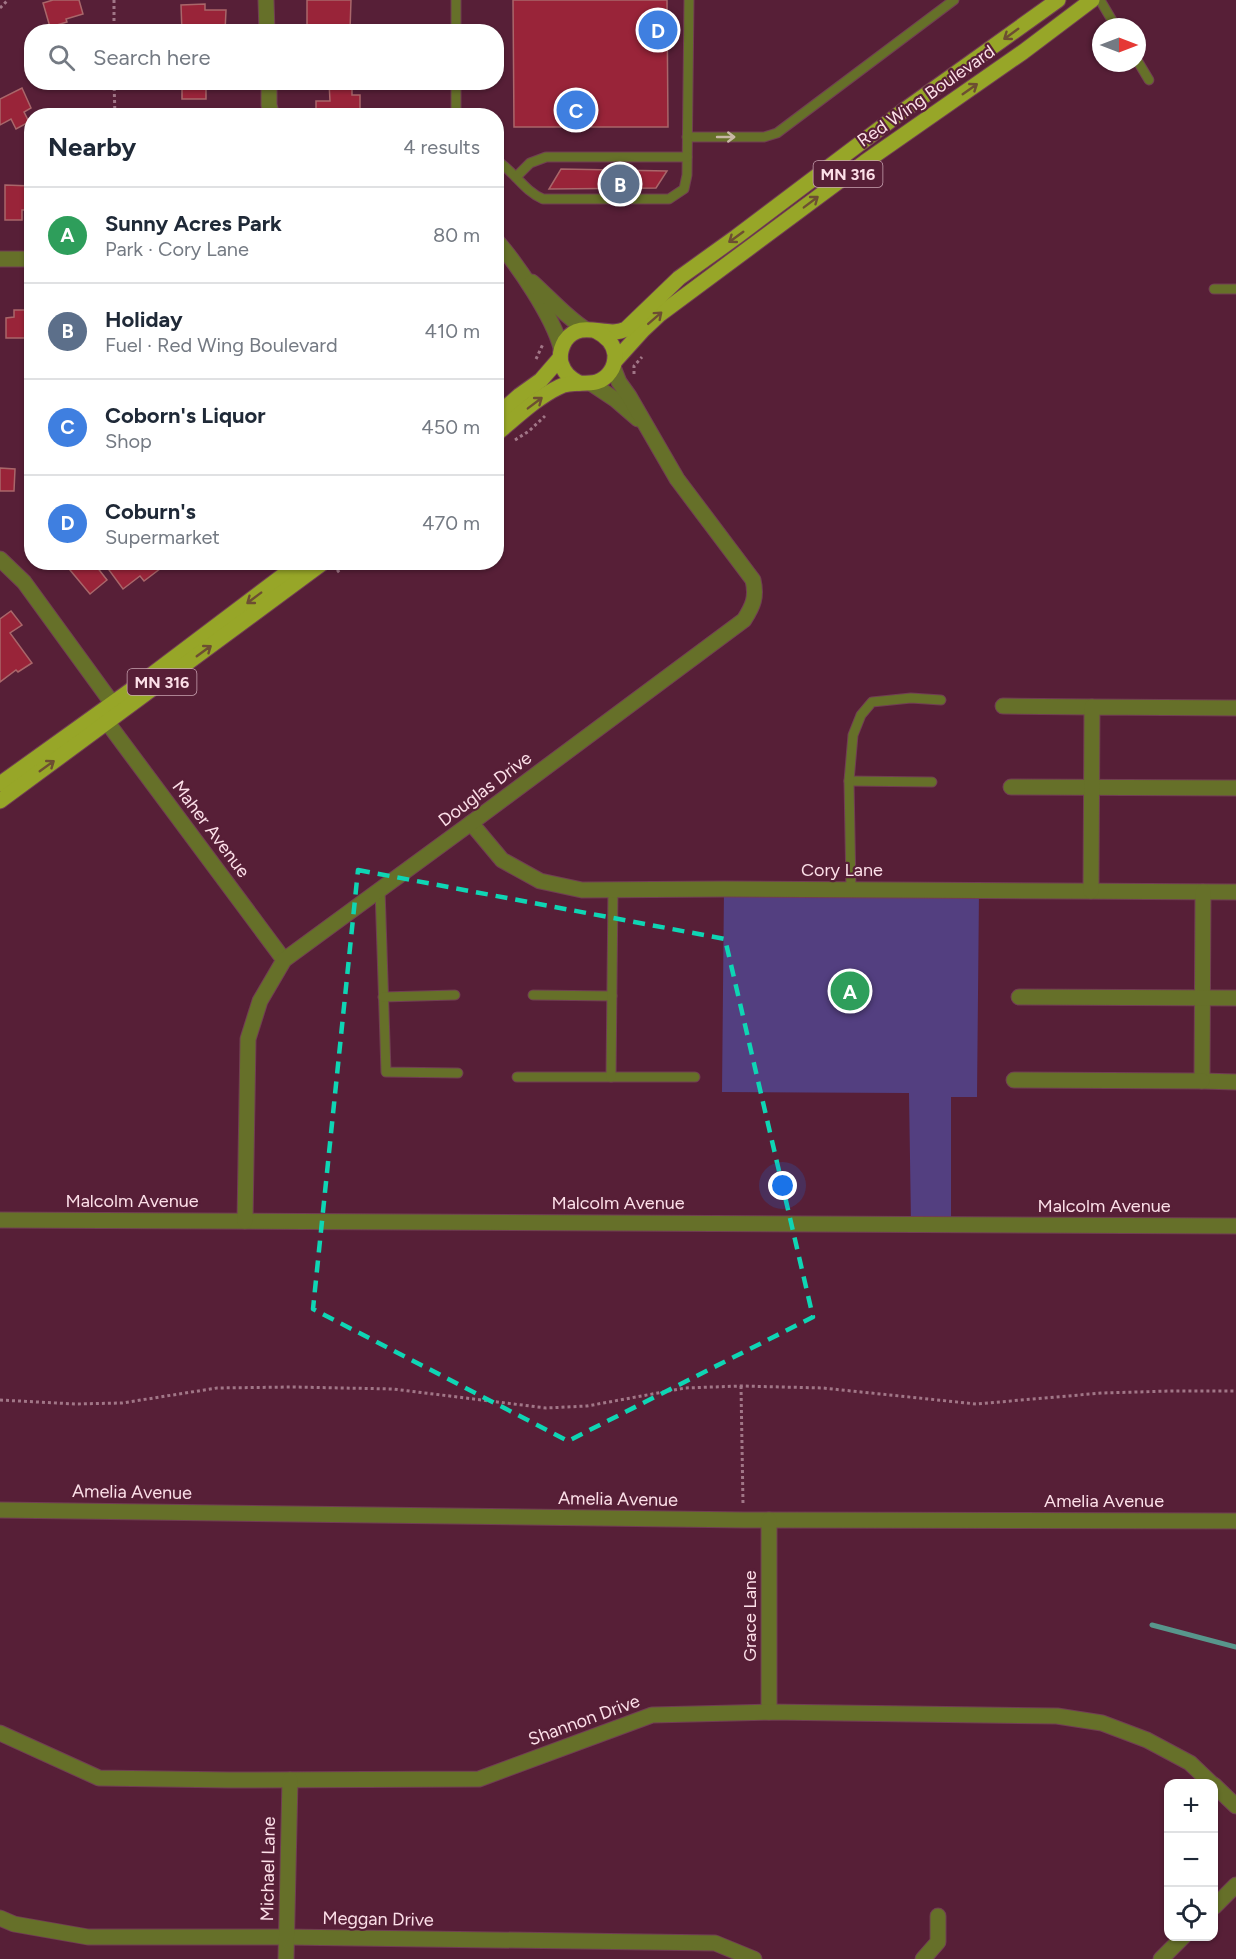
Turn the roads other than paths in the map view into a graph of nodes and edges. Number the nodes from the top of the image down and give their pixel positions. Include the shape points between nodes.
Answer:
1 (266, 0) edge
2 (456, 0) edge
3 (689, 0) edge
4 (954, 0) edge
5 (1058, 0) edge
6 (1092, 0) edge
7 (1100, 0) edge
8 (1111, 18) edge
9 (267, 24) edge
10 (456, 24) edge
11 (1144, 72) edge
12 (1149, 80) dead end
13 (269, 90) edge
14 (456, 90) edge
15 (270, 108) edge
16 (456, 108) edge
17 (687, 137) junction
18 (687, 157) junction
19 (504, 167) edge
20 (516, 177) junction
21 (504, 250) edge
22 (0, 259) edge
23 (24, 260) edge
24 (519, 270) junction
25 (1214, 289) dead end
26 (1236, 289) edge
27 (591, 330) junction
28 (560, 353) junction
29 (614, 364) junction
30 (585, 384) junction
31 (504, 409) edge
32 (504, 428) edge
33 (650, 432) junction
34 (0, 559) edge
35 (290, 570) edge
36 (313, 570) edge
37 (940, 700) dead end
38 (112, 703) junction
39 (1003, 706) dead end
40 (1092, 707) junction
41 (1236, 708) edge
42 (107, 722) junction
43 (849, 781) junction
44 (932, 782) dead end
45 (0, 784) edge
46 (1011, 787) dead end
47 (1091, 788) junction
48 (1236, 789) edge
49 (0, 801) edge
50 (471, 823) junction
51 (381, 889) junction
52 (613, 889) junction
53 (851, 890) junction
54 (1091, 891) junction
55 (1203, 892) junction
56 (1236, 892) edge
57 (284, 960) junction
58 (532, 994) dead end
59 (455, 995) dead end
60 (384, 996) junction
61 (612, 996) junction
62 (1019, 997) dead end
63 (1202, 998) junction
64 (1236, 998) edge
65 (458, 1073) dead end
66 (517, 1077) dead end
67 (611, 1077) junction
68 (695, 1077) dead end
69 (1014, 1080) dead end
70 (1202, 1081) junction
71 (1236, 1082) edge
72 (0, 1220) edge
73 (245, 1221) junction
74 (1236, 1226) edge
75 (0, 1510) edge
76 (770, 1520) junction
77 (1236, 1521) edge
78 (769, 1712) junction
79 (0, 1733) edge
80 (1208, 1779) edge
81 (290, 1780) junction
82 (1218, 1789) edge
83 (1236, 1806) edge
84 (1236, 1885) edge
85 (1218, 1903) edge
86 (938, 1916) dead end
87 (0, 1918) edge
88 (287, 1937) junction
89 (1179, 1941) edge
90 (286, 1959) edge
91 (754, 1959) edge
92 (923, 1959) edge
93 (1161, 1959) edge

1 - 9 street
2 - 10 lane
3 - 17 lane
17 -> 4 lane via 764,137 777,133
5 -> 27 main road, Red Wing Boulevard / MN 316 via 679,278 626,329 618,333
29 -> 6 main road, Red Wing Boulevard / MN 316 via 659,315
7 - 8 lane
11 - 12 lane
13 - 15 street
14 - 16 lane
17 - 18 lane
18 - 20 lane via 546,157 530,163
18 - 20 lane via 684,189 669,199 543,199
19 - 20 lane
21 - 24 street
22 - 23 street
24 - 27 street via 569,319
24 - 28 street via 554,326
25 - 26 lane
27 - 28 main road via 573,333
27 - 29 main road via 611,342
28 - 30 main road via 565,373
28 - 31 main road via 541,380
29 - 30 main road, Red Wing Boulevard / MN 316 via 605,378
29 - 33 street, Douglas Drive via 615,375
32 -> 30 main road, Red Wing Boulevard / MN 316 via 562,385
30 - 33 street, Douglas Drive via 616,400
33 - 50 street, Douglas Drive via 677,479 753,580 753,606 744,620
34 - 38 street via 24,582
35 -> 38 main road, MN 316
42 -> 36 main road, MN 316
37 - 43 lane via 872,702 861,715 853,735
38 - 45 main road, MN 316
39 - 40 street
40 - 41 street
40 - 47 street
49 -> 42 main road, MN 316
42 - 57 street, Maher Avenue
43 - 44 lane
43 - 53 lane
46 - 47 street
47 - 48 street
47 - 54 street
50 - 51 street, Douglas Drive
50 - 52 street, Cory Lane via 502,860 540,882 582,890
51 - 57 street, Douglas Drive
51 - 60 lane
52 - 53 street, Cory Lane
52 - 61 lane
53 - 54 street, Cory Lane
54 - 55 street, Cory Lane
55 - 56 street, Cory Lane
55 - 63 street
57 - 73 street, Douglas Drive via 260,1001 248,1039
58 - 61 lane
59 - 60 lane
60 - 65 lane via 386,1072
61 - 67 lane
62 - 63 street
63 - 64 street
63 - 70 street
66 - 67 lane
67 - 68 lane
69 - 70 street
70 - 71 street
72 - 73 street, Malcolm Avenue
73 - 74 street, Malcolm Avenue
75 - 76 street, Amelia Avenue
76 - 77 street, Amelia Avenue
76 - 78 street, Grace Lane
78 - 80 street, Shannon Drive via 1057,1716 1102,1723 1147,1740 1190,1763
78 - 81 street, Shannon Drive via 652,1715 479,1779
79 - 81 street, Shannon Drive via 99,1778
81 - 88 street, Michael Lane
82 - 83 street, Shannon Drive
84 - 85 street
86 - 92 street via 938,1942
87 - 88 street, Meggan Drive via 14,1924 88,1936
88 - 90 street, Michael Lane
88 - 91 street, Meggan Drive via 715,1943
89 - 93 street

